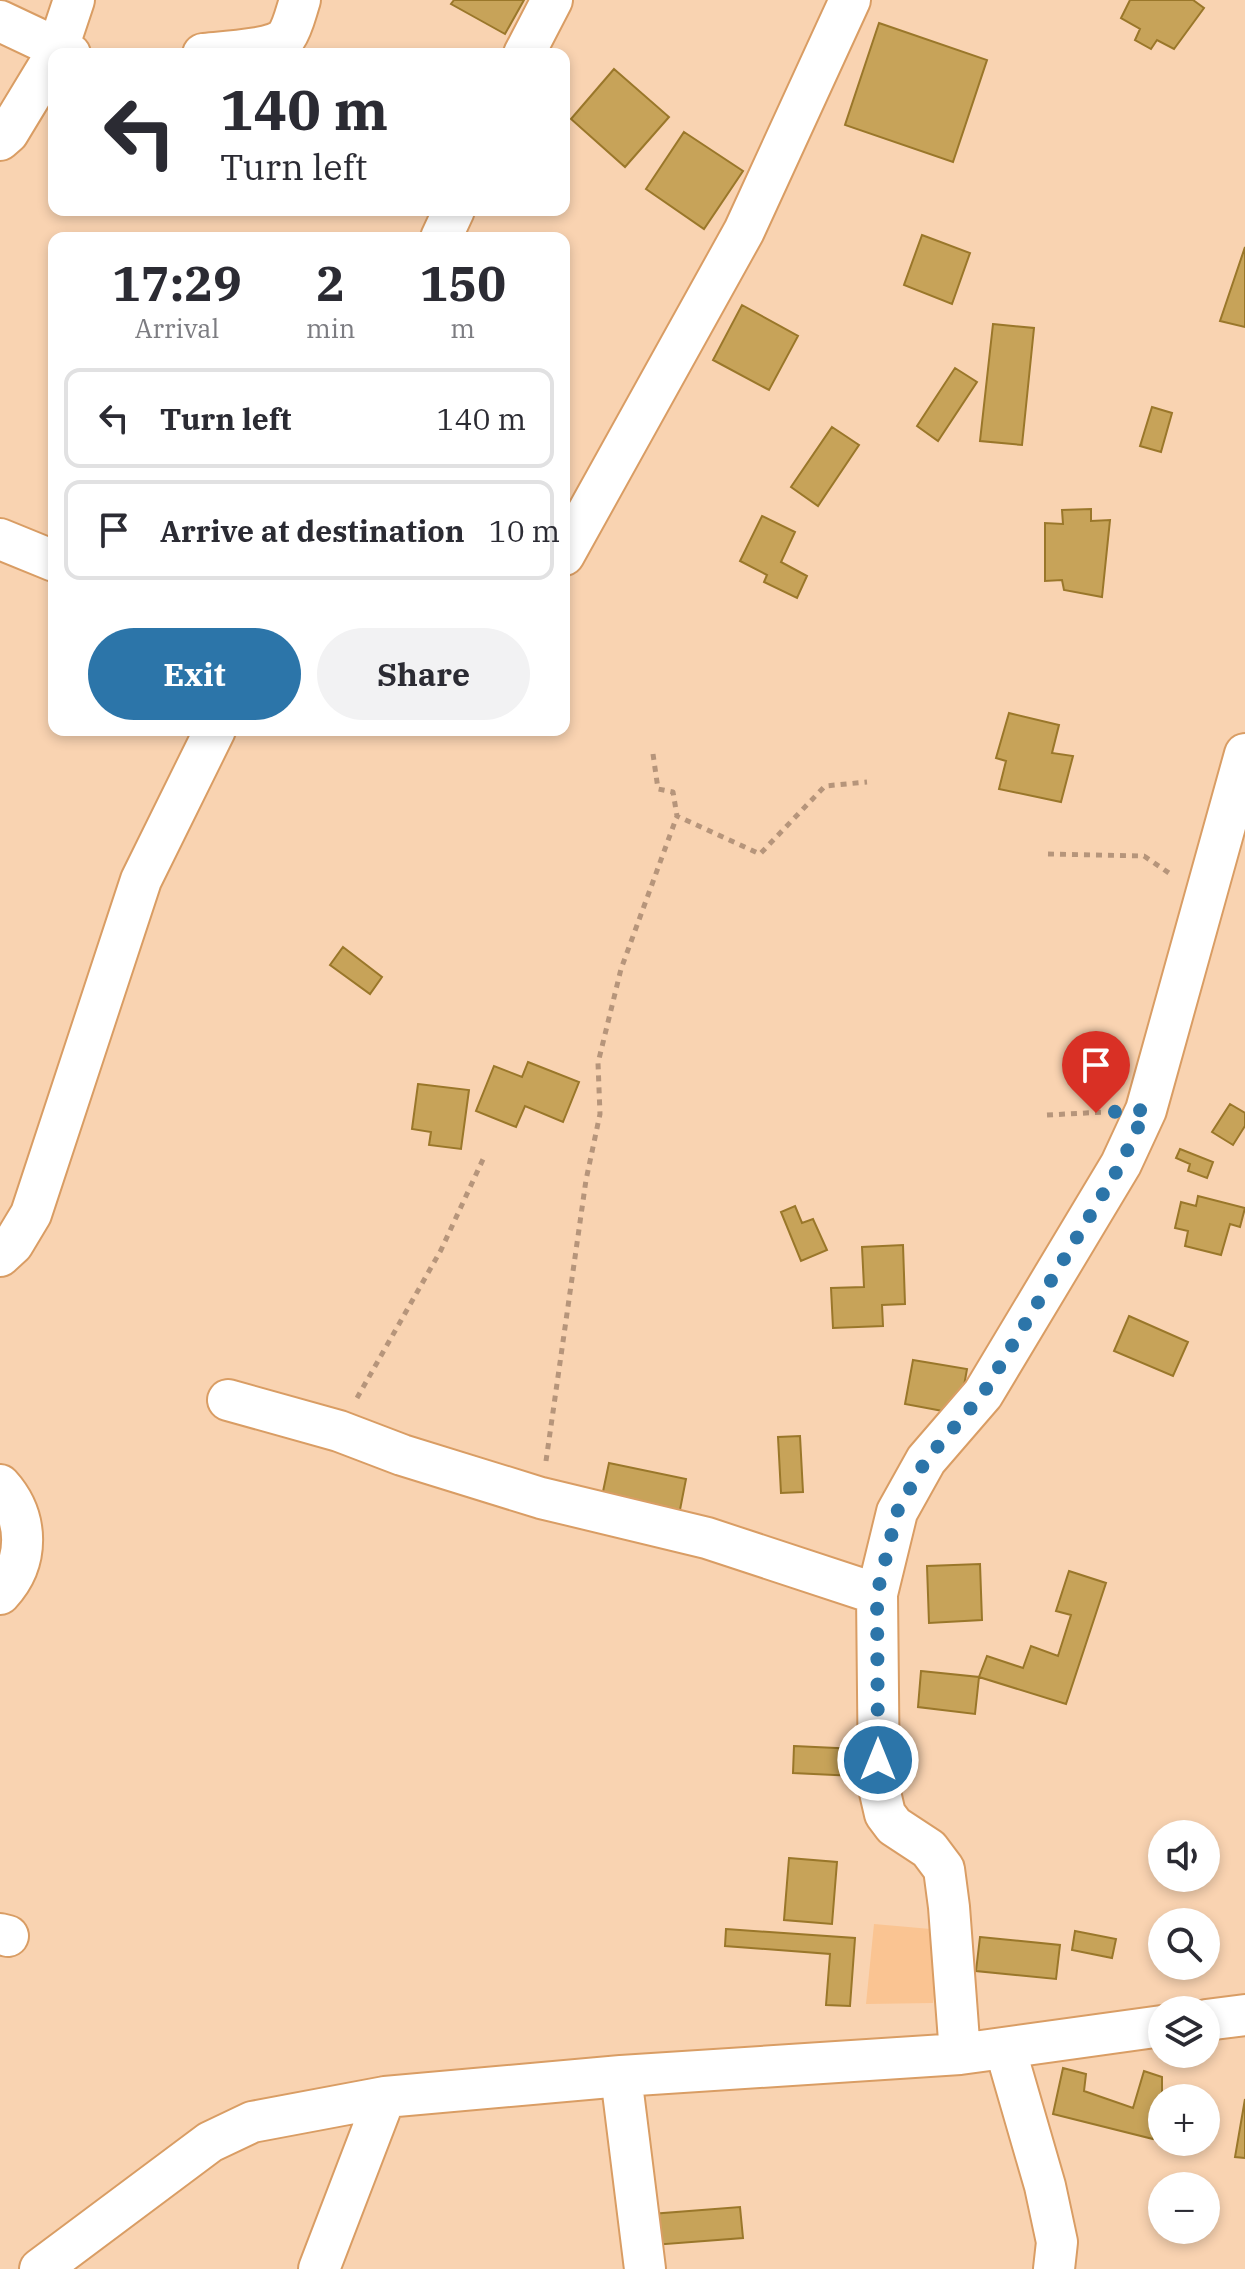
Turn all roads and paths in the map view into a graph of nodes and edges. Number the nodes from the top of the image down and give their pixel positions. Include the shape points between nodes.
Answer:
1 (74, 0) edge
2 (300, 0) edge
3 (552, 0) edge
4 (850, 0) edge
5 (0, 21) edge
6 (48, 48) edge
7 (61, 48) edge
8 (252, 48) edge
9 (527, 48) edge
10 (48, 71) edge
11 (0, 140) edge
12 (0, 539) edge
13 (570, 544) edge
14 (48, 559) edge
15 (212, 736) edge
16 (653, 754) dead end
17 (1245, 754) edge
18 (867, 782) dead end
19 (677, 816) junction
20 (1233, 847) edge
21 (1048, 854) dead end
22 (1206, 898) junction
23 (1146, 1110) junction
24 (1047, 1115) dead end
25 (485, 1155) dead end
26 (0, 1256) edge
27 (228, 1400) dead end
28 (339, 1431) junction
29 (0, 1485) edge
30 (541, 1498) junction
31 (0, 1594) edge
32 (877, 1594) junction
33 (1245, 2015) edge
34 (1220, 2018) edge
35 (1148, 2028) edge
36 (1005, 2048) junction
37 (960, 2054) junction
38 (621, 2076) junction
39 (385, 2097) junction
40 (40, 2269) edge
41 (319, 2269) edge
42 (645, 2269) edge
43 (1054, 2269) edge

1 - 7 street
2 - 8 street via 283,41
3 - 9 street
4 - 13 street via 744,231
5 - 6 street
10 - 11 street
12 - 14 street
15 - 26 street via 141,880 31,1214
16 - 19 path via 658,789 673,792
17 - 20 street
18 - 19 path via 825,786 760,854
19 - 30 path via 621,969 598,1063 600,1114
20 - 22 street
21 - 22 path via 1144,856
22 - 23 street
23 - 24 path
23 - 32 street via 1121,1164 983,1394 926,1460 897,1512
25 - 28 path via 441,1250
27 - 28 street
28 - 30 street
29 - 31 street via 19,1513 23,1543 13,1580
30 - 32 street via 707,1538
32 - 37 street via 879,1788 894,1826 929,1849 944,1869
33 - 34 street
35 - 36 street
36 - 37 street
36 - 43 street via 1051,2214 1057,2242
37 - 38 street
38 - 39 street
38 - 42 street
39 - 40 street via 252,2122 210,2142
39 - 41 street

